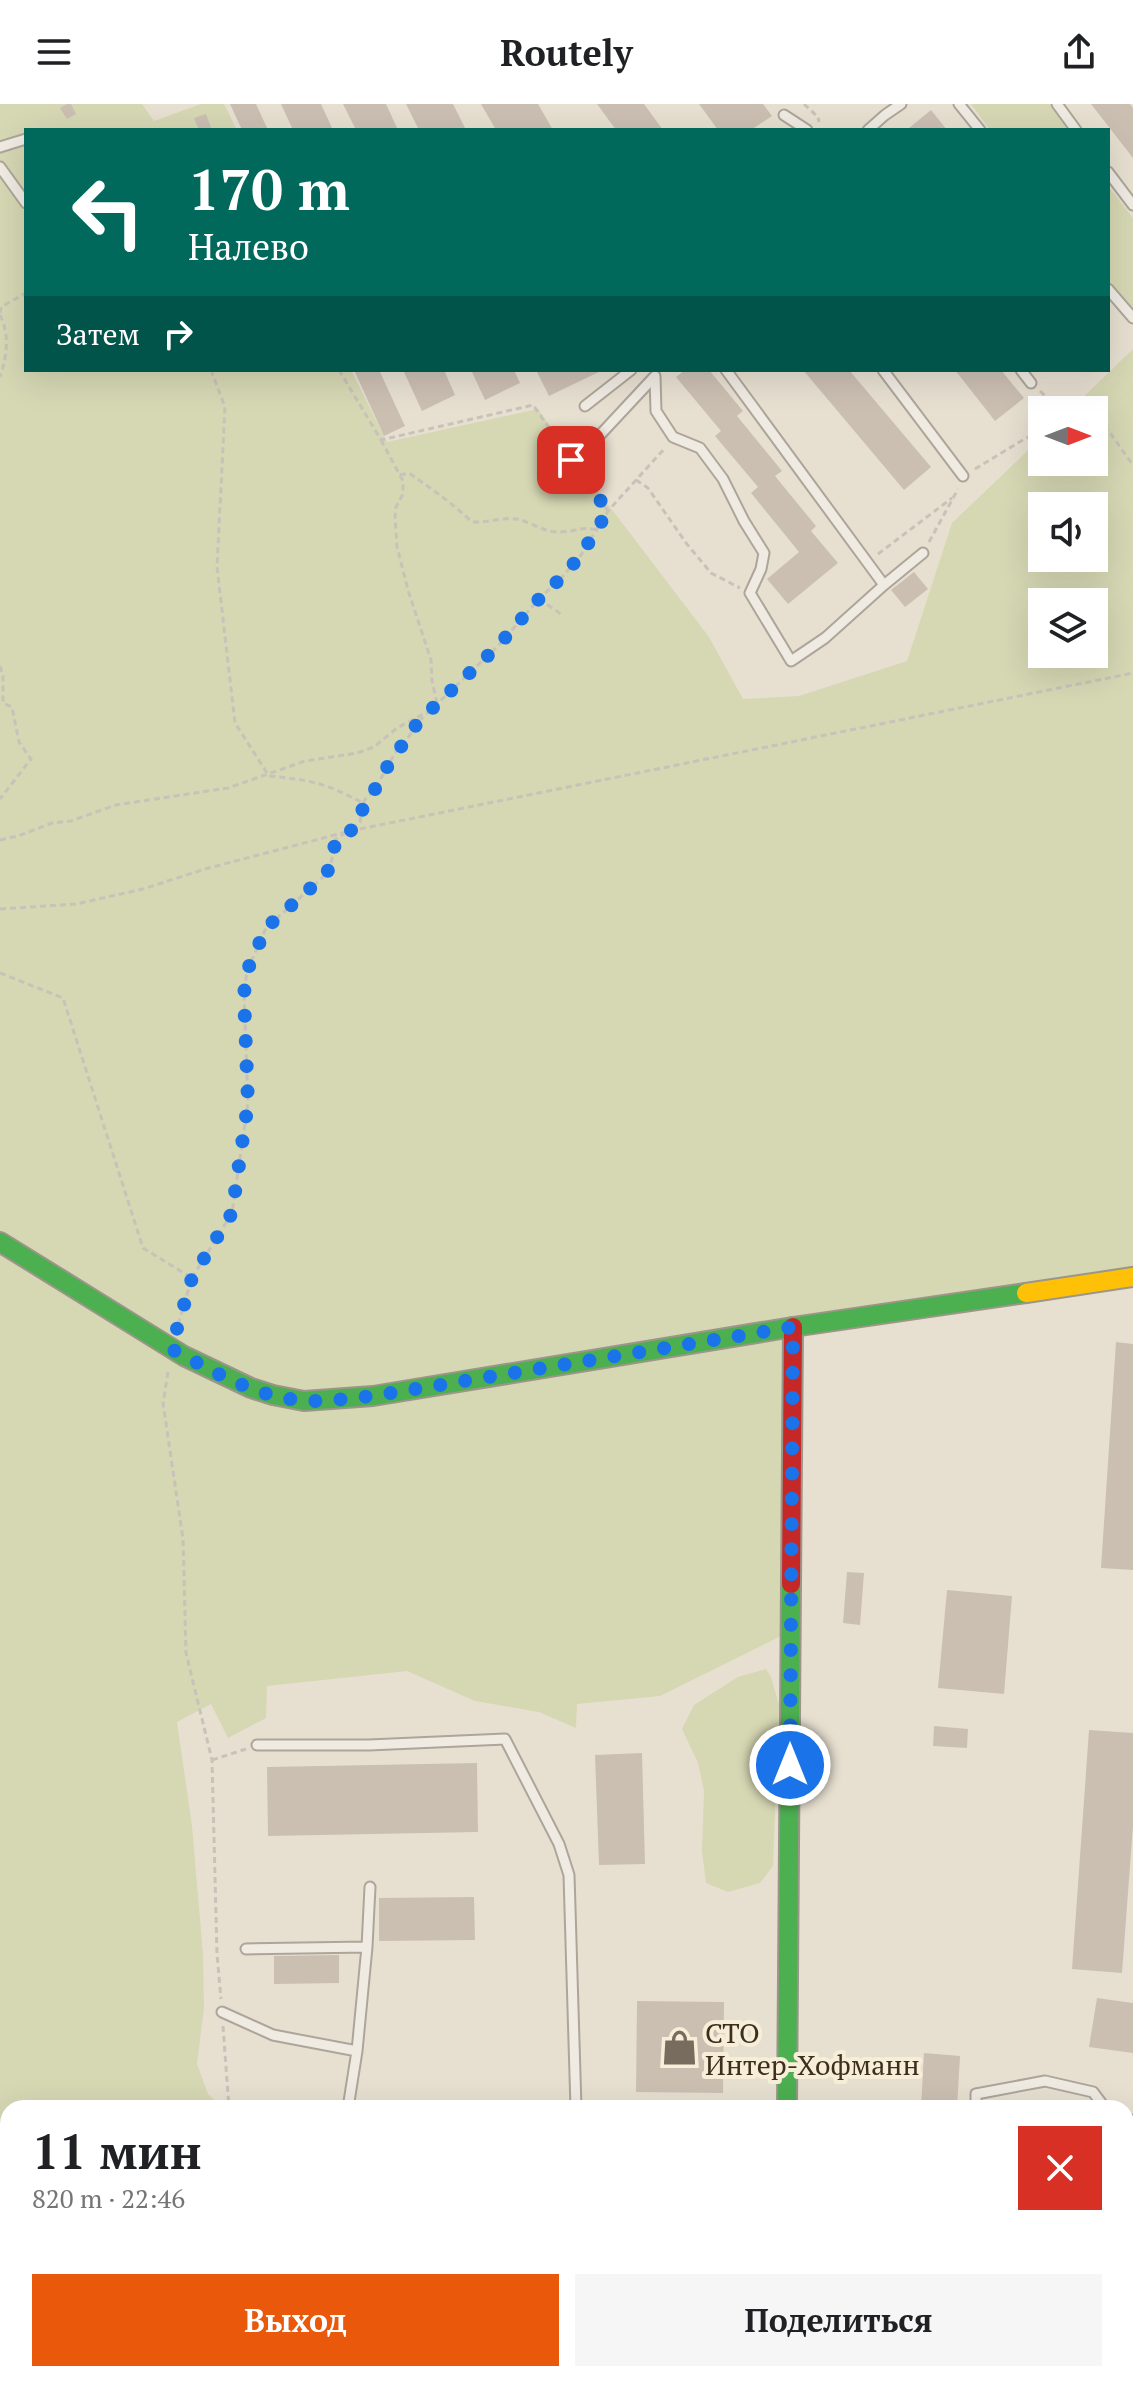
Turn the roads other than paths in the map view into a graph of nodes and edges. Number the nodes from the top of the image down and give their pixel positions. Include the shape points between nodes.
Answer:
1 (901, 104) edge
2 (959, 104) edge
3 (1057, 104) edge
4 (784, 115) dead end
5 (804, 128) edge
6 (871, 128) edge
7 (978, 128) edge
8 (1075, 128) edge
9 (24, 140) edge
10 (0, 147) edge
11 (0, 167) edge
12 (1110, 175) edge
13 (24, 200) edge
14 (1133, 205) edge
15 (1110, 291) edge
16 (1133, 318) edge
17 (628, 372) edge
18 (657, 372) edge
19 (727, 372) edge
20 (885, 372) edge
21 (1023, 372) edge
22 (1031, 383) road end
23 (585, 406) dead end
24 (600, 435) dead end
25 (963, 476) road end
26 (923, 553) road end
27 (884, 585) junction
28 (0, 1242) edge
29 (1133, 1277) edge
30 (793, 1327) junction
31 (257, 1745) road end
32 (370, 1887) dead end
33 (367, 1947) junction
34 (246, 1949) dead end
35 (222, 2012) road end
36 (357, 2051) junction
37 (349, 2100) edge
38 (576, 2100) edge
39 (787, 2100) edge
40 (976, 2100) edge
41 (1099, 2100) edge

1 - 6 lane
2 - 7 lane
3 - 8 lane
4 - 5 lane
9 - 10 lane
11 - 13 lane
12 - 14 lane
15 - 16 lane
17 - 23 lane
18 - 24 lane
18 - 27 lane via 656,411 673,437 700,448 764,553 750,593 791,661
19 - 27 lane
20 - 25 lane
21 - 22 lane
26 - 27 lane
28 - 30 street via 171,1349 256,1389 294,1400 388,1393
29 - 30 street
30 - 39 street
31 - 38 lane via 505,1739 559,1844 569,1875
32 - 33 lane
33 - 34 lane
33 - 36 lane
35 - 36 lane via 273,2035
36 - 37 lane
40 - 41 lane via 976,2094 1045,2081 1093,2092

